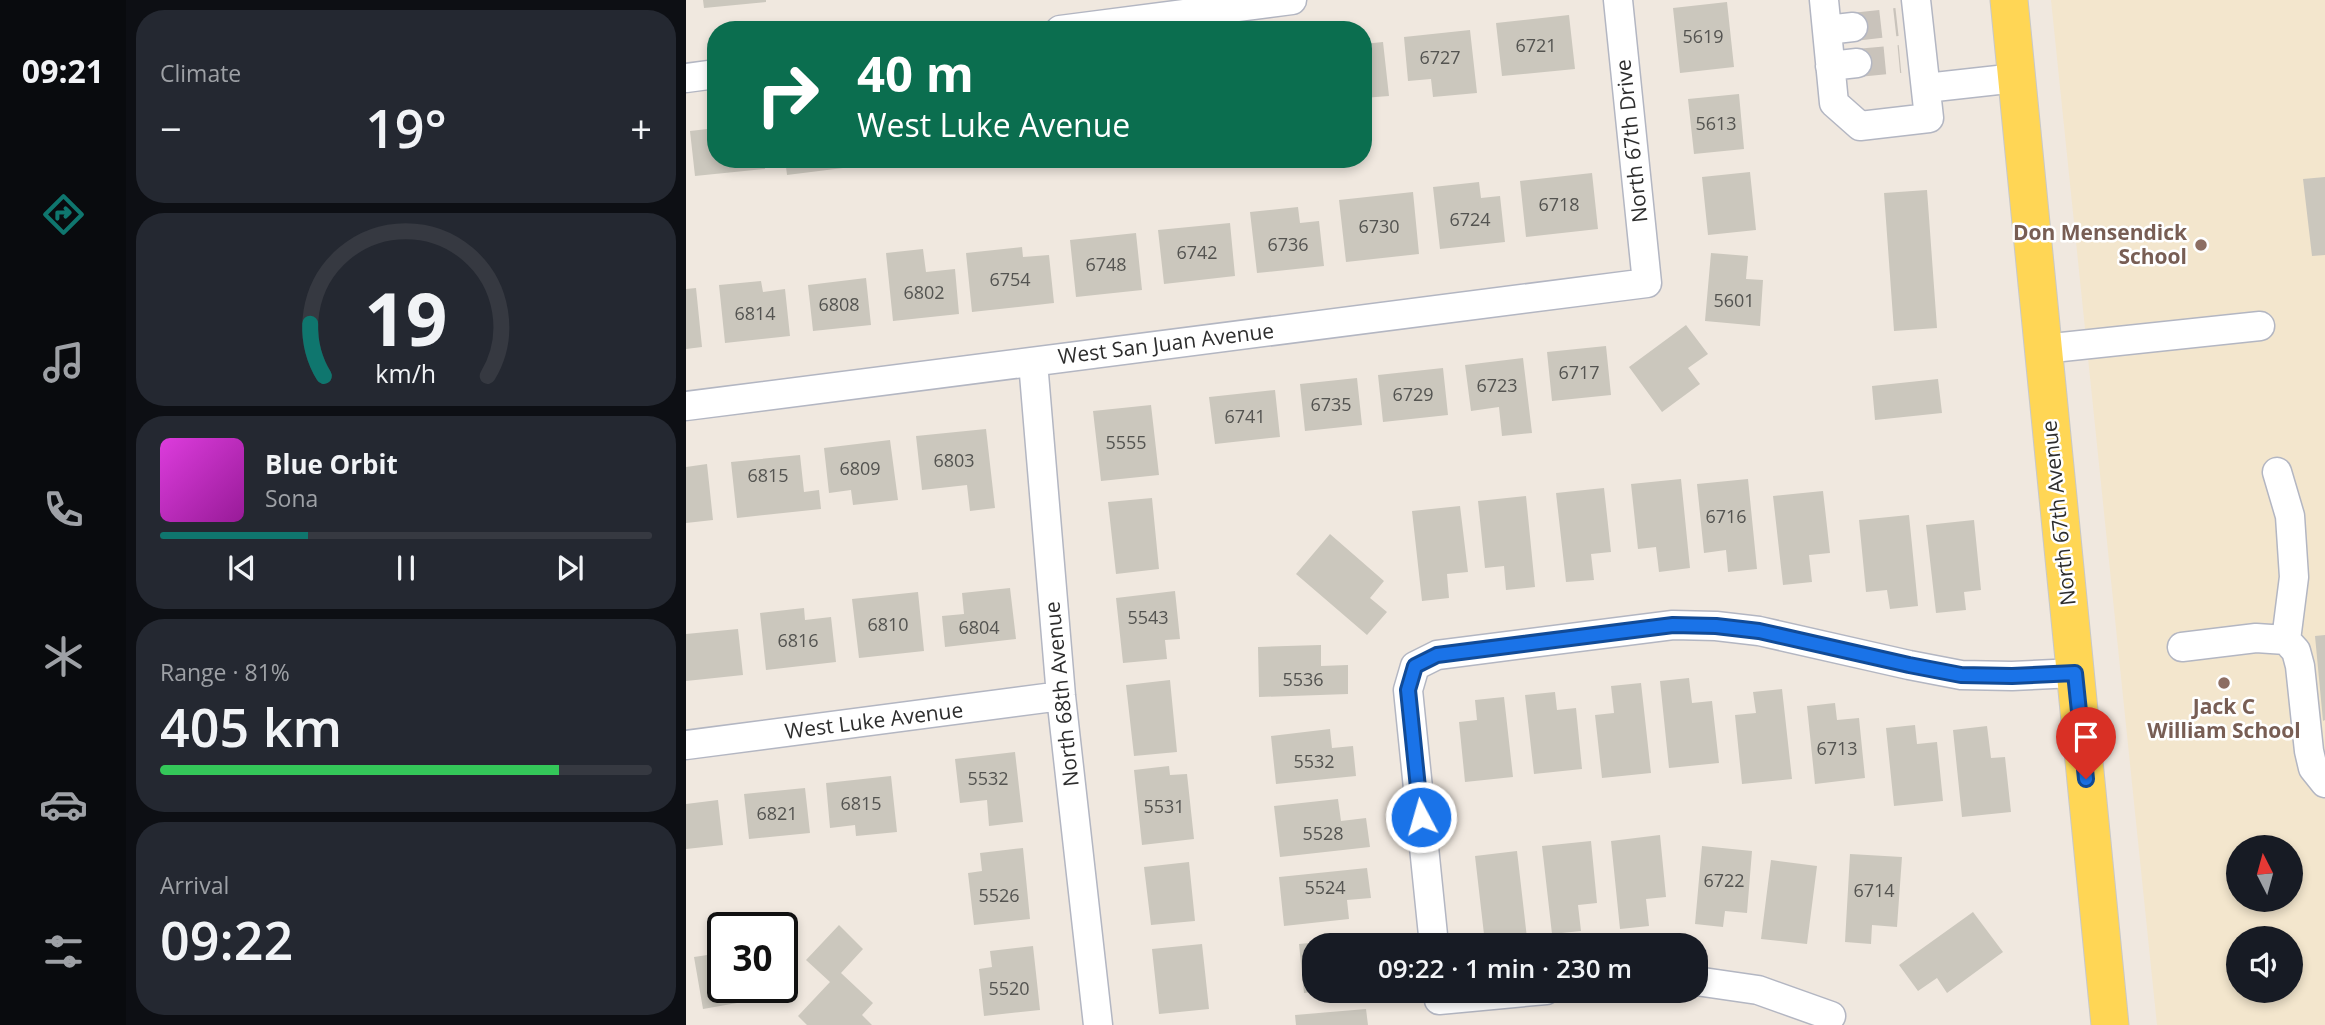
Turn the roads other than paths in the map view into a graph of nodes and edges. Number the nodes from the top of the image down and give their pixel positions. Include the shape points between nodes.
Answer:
1 (1292, 0) edge
2 (1618, 0) edge
3 (1824, 0) edge
4 (2009, 0) edge
5 (1911, 14) edge
6 (1130, 21) edge
7 (707, 75) edge
8 (686, 78) edge
9 (2017, 78) junction
10 (1926, 88) junction
11 (1647, 283) joint
12 (2260, 326) dead end
13 (2043, 349) junction
14 (1033, 362) junction
15 (686, 406) edge
16 (2277, 472) dead end
17 (2286, 640) junction
18 (2182, 647) dead end
19 (2075, 673) junction
20 (1061, 696) junction
21 (686, 745) edge
22 (2325, 783) edge
23 (1433, 933) edge
24 (1708, 983) edge
25 (1831, 1016) dead end
26 (1098, 1025) edge
27 (2110, 1025) edge

1 - 6 street
2 - 11 street, North 67th Drive
3 - 10 street via 1840,28 1844,64 1834,103 1860,125 1929,118
4 - 9 main road, North 67th Avenue
5 - 10 street via 1912,58
7 - 8 street
9 - 10 street
9 - 13 main road, North 67th Avenue
11 - 14 street, West San Juan Avenue
12 - 13 street
13 - 19 main road, North 67th Avenue
14 - 15 street, West San Juan Avenue
14 - 20 street, North 68th Avenue
16 - 17 street via 2290,516 2294,577
17 - 18 street via 2256,638
17 - 22 street via 2297,651 2309,751 2313,768
19 - 23 street via 1961,675 1759,631 1716,626 1673,625 1437,655 1415,666 1408,690
19 - 27 main road, North 67th Avenue
20 - 21 street, West Luke Avenue
20 - 26 street, North 68th Avenue
24 - 25 street via 1758,990

